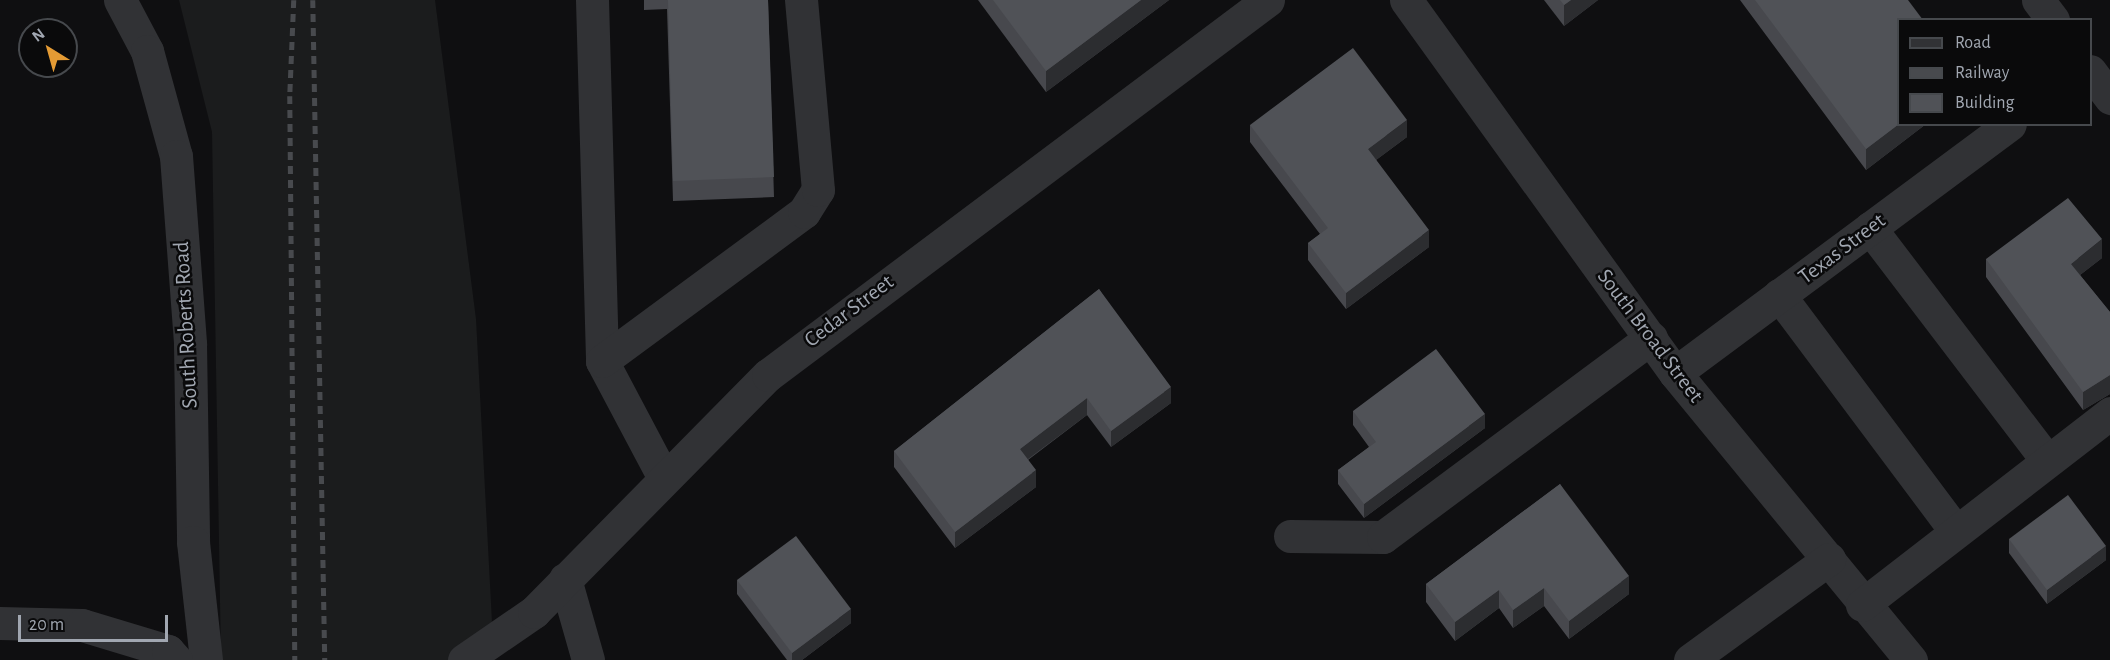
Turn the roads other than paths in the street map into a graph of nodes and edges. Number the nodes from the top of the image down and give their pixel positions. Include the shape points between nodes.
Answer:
1 (120, 0) edge
2 (592, 0) edge
3 (801, 0) edge
4 (1268, 0) edge
5 (1406, 0) edge
6 (2038, 0) edge
7 (2052, 18) edge
8 (2110, 51) edge
9 (2092, 64) edge
10 (2092, 72) edge
11 (2110, 98) edge
12 (2007, 126) edge
13 (1870, 228) junction
14 (1779, 296) junction
15 (1651, 338) junction
16 (602, 361) junction
17 (1675, 373) junction
18 (2110, 413) edge
19 (2047, 460) junction
20 (663, 476) junction
21 (1954, 530) junction
22 (1290, 536) dead end
23 (1828, 559) junction
24 (565, 579) junction
25 (1862, 605) junction
26 (0, 623) edge
27 (176, 660) edge
28 (206, 660) edge
29 (464, 660) edge
30 (588, 660) edge
31 (1690, 660) edge
32 (1911, 660) edge

1 - 28 street, South Roberts Road via 147,51 176,156 190,344 193,542
2 - 16 street
3 - 16 street via 818,190 804,212
4 - 20 street, Cedar Street via 832,323
5 - 15 street, South Broad Street
6 - 7 street
8 - 9 street
10 - 11 street
12 - 13 street, Texas Street
13 - 14 street, Texas Street
13 - 19 street
14 - 17 street, Texas Street
14 - 21 street
15 - 17 street, South Broad Street
15 - 22 street via 1383,537
16 - 20 street
17 - 23 street, South Broad Street
18 - 19 street
19 - 21 street
20 - 24 street, Cedar Street
21 - 25 street
23 - 25 street, South Broad Street
23 - 31 street
24 - 29 street, Cedar Street via 534,612
24 - 30 street
25 - 32 street, South Broad Street
26 - 27 street via 82,625 168,651

